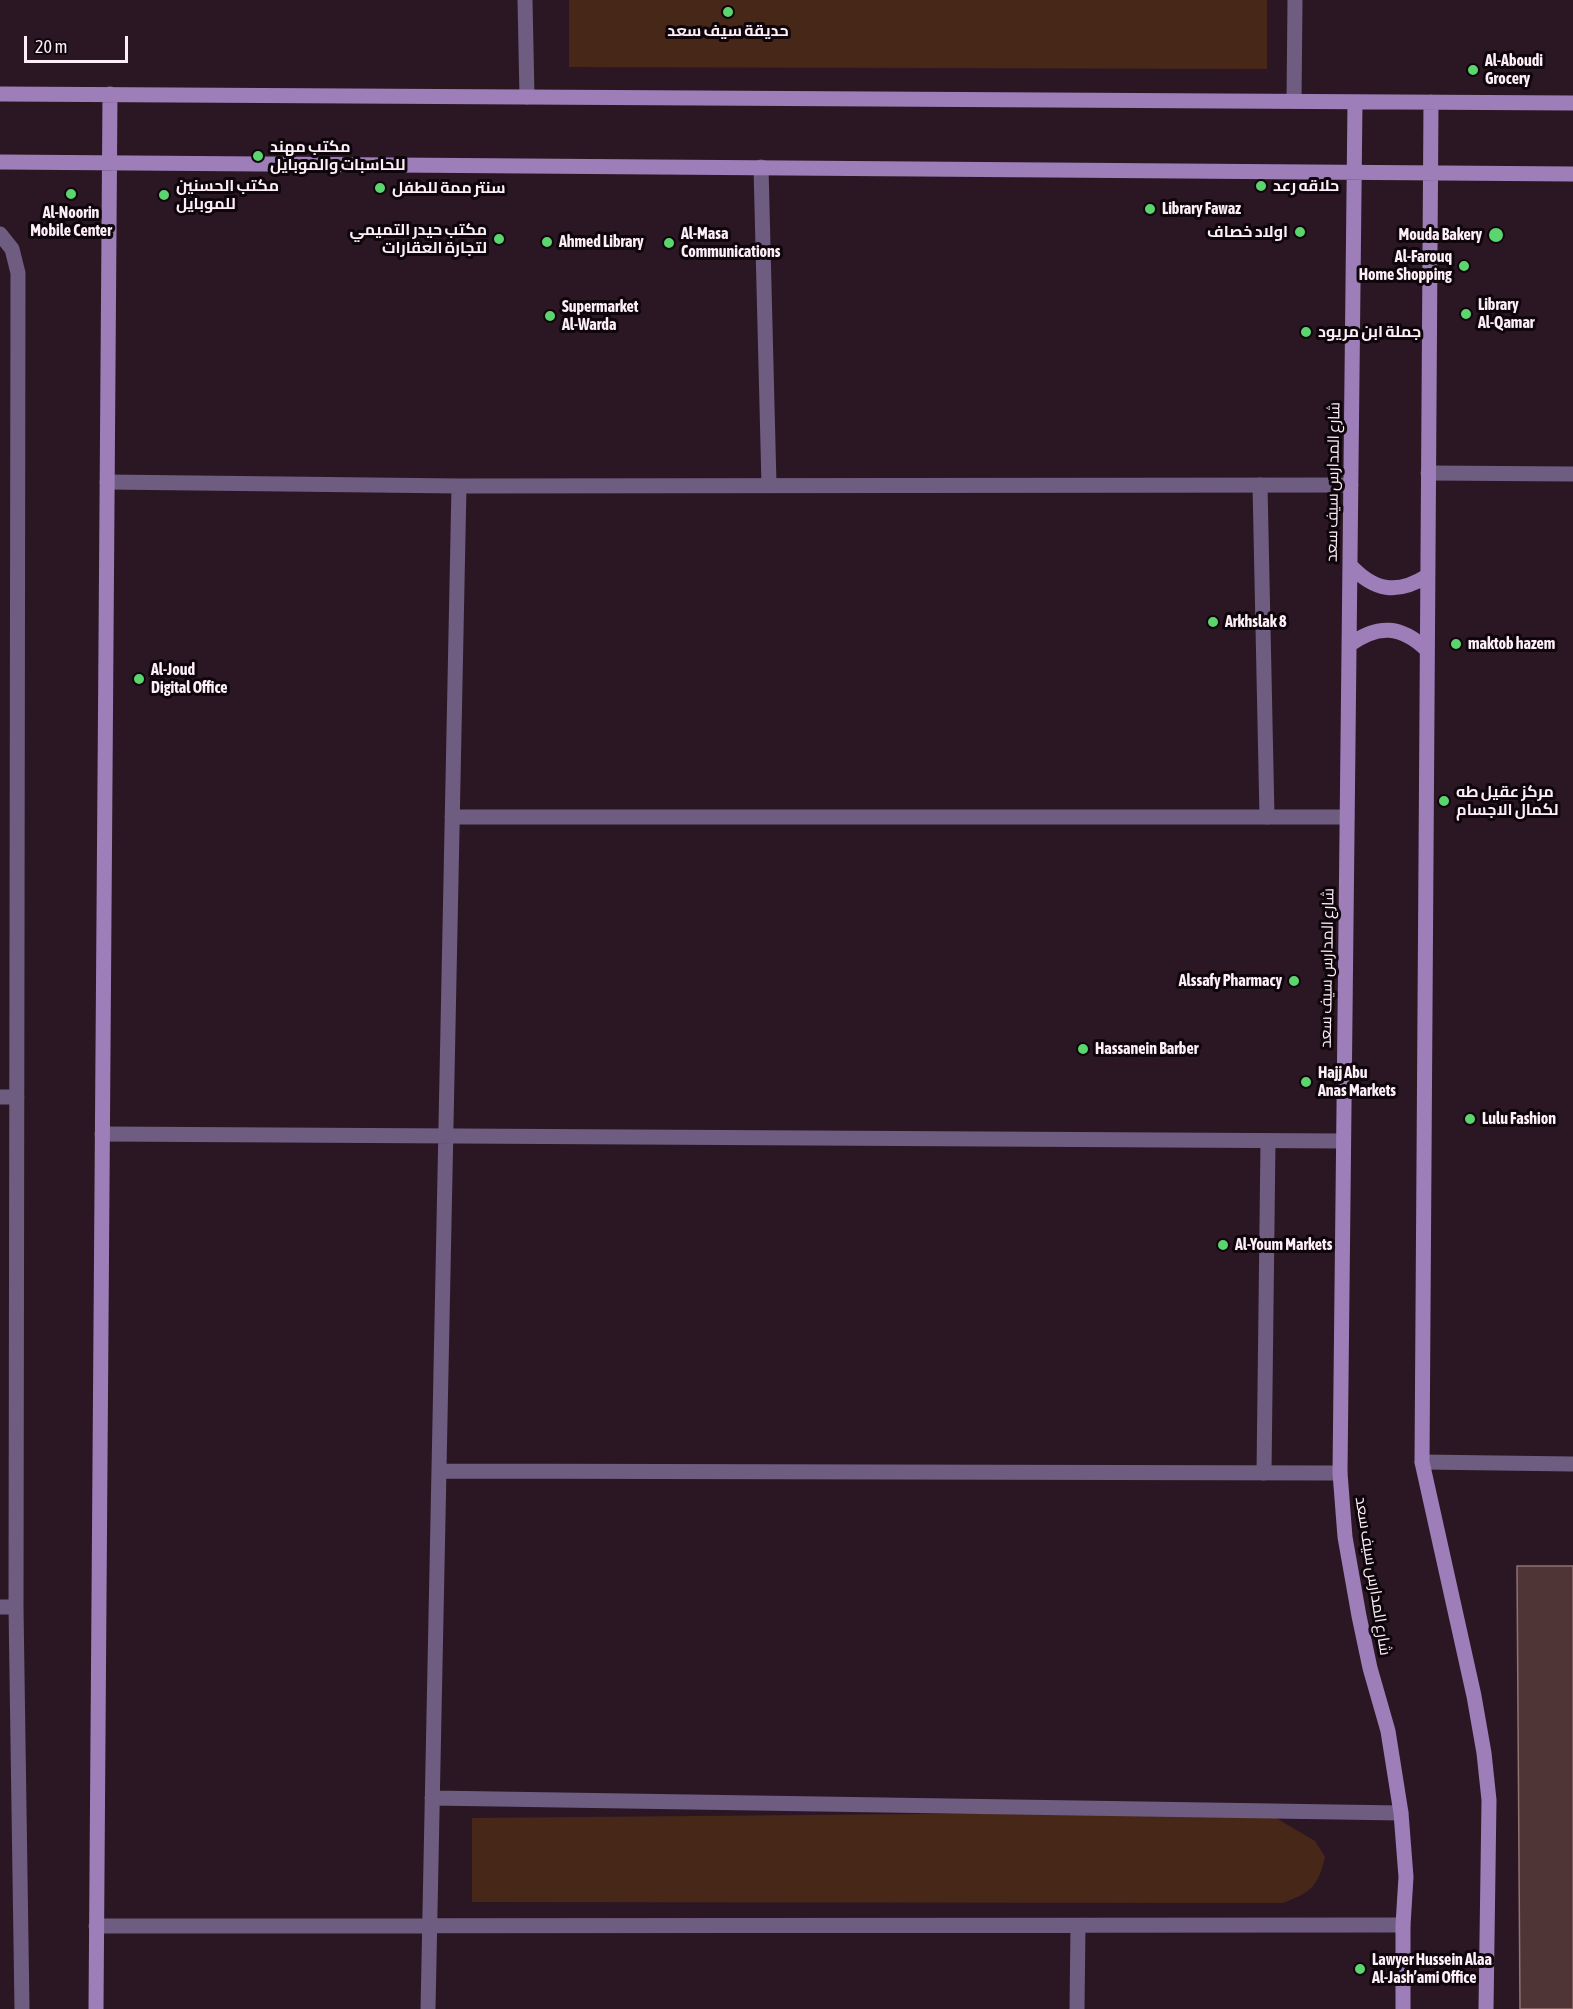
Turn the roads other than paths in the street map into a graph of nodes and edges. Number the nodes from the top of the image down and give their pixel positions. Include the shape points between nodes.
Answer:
1 (525, 0) edge
2 (1295, 0) edge
3 (0, 94) edge
4 (110, 94) junction
5 (527, 97) junction
6 (1294, 101) junction
7 (1355, 102) junction
8 (1431, 102) junction
9 (1573, 103) edge
10 (0, 162) edge
11 (110, 162) junction
12 (761, 167) junction
13 (1354, 172) junction
14 (1430, 172) junction
15 (1573, 174) edge
16 (0, 234) edge
17 (1428, 473) junction
18 (1573, 474) edge
19 (107, 482) junction
20 (1260, 484) junction
21 (1351, 484) junction
22 (769, 485) junction
23 (459, 486) junction
24 (1350, 565) junction
25 (1427, 576) junction
26 (1349, 645) junction
27 (1427, 650) junction
28 (452, 817) junction
29 (1267, 817) junction
30 (1347, 817) junction
31 (0, 1097) edge
32 (17, 1097) junction
33 (102, 1134) junction
34 (446, 1136) junction
35 (1268, 1141) junction
36 (1343, 1141) junction
37 (1422, 1462) junction
38 (1573, 1464) edge
39 (439, 1471) junction
40 (1264, 1473) junction
41 (1340, 1473) junction
42 (0, 1607) edge
43 (16, 1607) junction
44 (432, 1798) junction
45 (1401, 1813) junction
46 (1403, 1925) junction
47 (96, 1926) junction
48 (1078, 1926) junction
49 (430, 1927) junction
50 (22, 2009) edge
51 (96, 2009) edge
52 (428, 2009) edge
53 (1077, 2009) edge
54 (1403, 2009) edge
55 (1486, 2009) edge

1 - 5 street
2 - 6 street
3 - 4 main road
4 - 5 main road
4 - 11 main road
5 - 6 main road
6 - 7 main road
7 - 8 main road
7 - 13 main road, شارع المدارس سيف سعد
8 - 9 main road
8 - 14 main road
10 - 11 main road
11 - 12 main road
11 - 19 main road
12 - 13 main road
12 - 22 street
13 - 14 main road
13 - 21 main road, شارع المدارس سيف سعد
14 - 15 main road
14 - 17 main road
16 - 32 street via 12,249 18,273
17 - 18 street
17 - 25 main road
19 - 23 street
19 - 33 main road
20 - 21 street
20 - 22 street
20 - 29 street
21 - 24 main road, شارع المدارس سيف سعد
22 - 23 street
23 - 28 street
24 - 25 main road via 1362,578 1378,586 1413,585
24 - 26 main road, شارع المدارس سيف سعد
25 - 27 main road
26 - 27 main road via 1380,630 1398,631
26 - 30 main road, شارع المدارس سيف سعد
27 - 37 main road
28 - 29 street
28 - 34 street
29 - 30 street
30 - 36 main road, شارع المدارس سيف سعد
31 - 32 street
32 - 43 street
33 - 34 street
33 - 47 main road
34 - 35 street
34 - 39 street
35 - 36 street
35 - 40 street
36 - 41 main road, شارع المدارس سيف سعد
37 - 38 street
37 - 55 main road via 1484,1753 1489,1800
39 - 40 street
39 - 44 street
40 - 41 street
41 - 45 main road, شارع المدارس سيف سعد via 1345,1538 1370,1668 1388,1731
42 - 43 street
43 - 50 street
44 - 45 street
44 - 49 street
45 - 46 main road, شارع المدارس سيف سعد via 1406,1877
46 - 48 street
46 - 54 main road, شارع المدارس سيف سعد
47 - 49 street
47 - 51 main road
48 - 49 street
48 - 53 street
49 - 52 street

